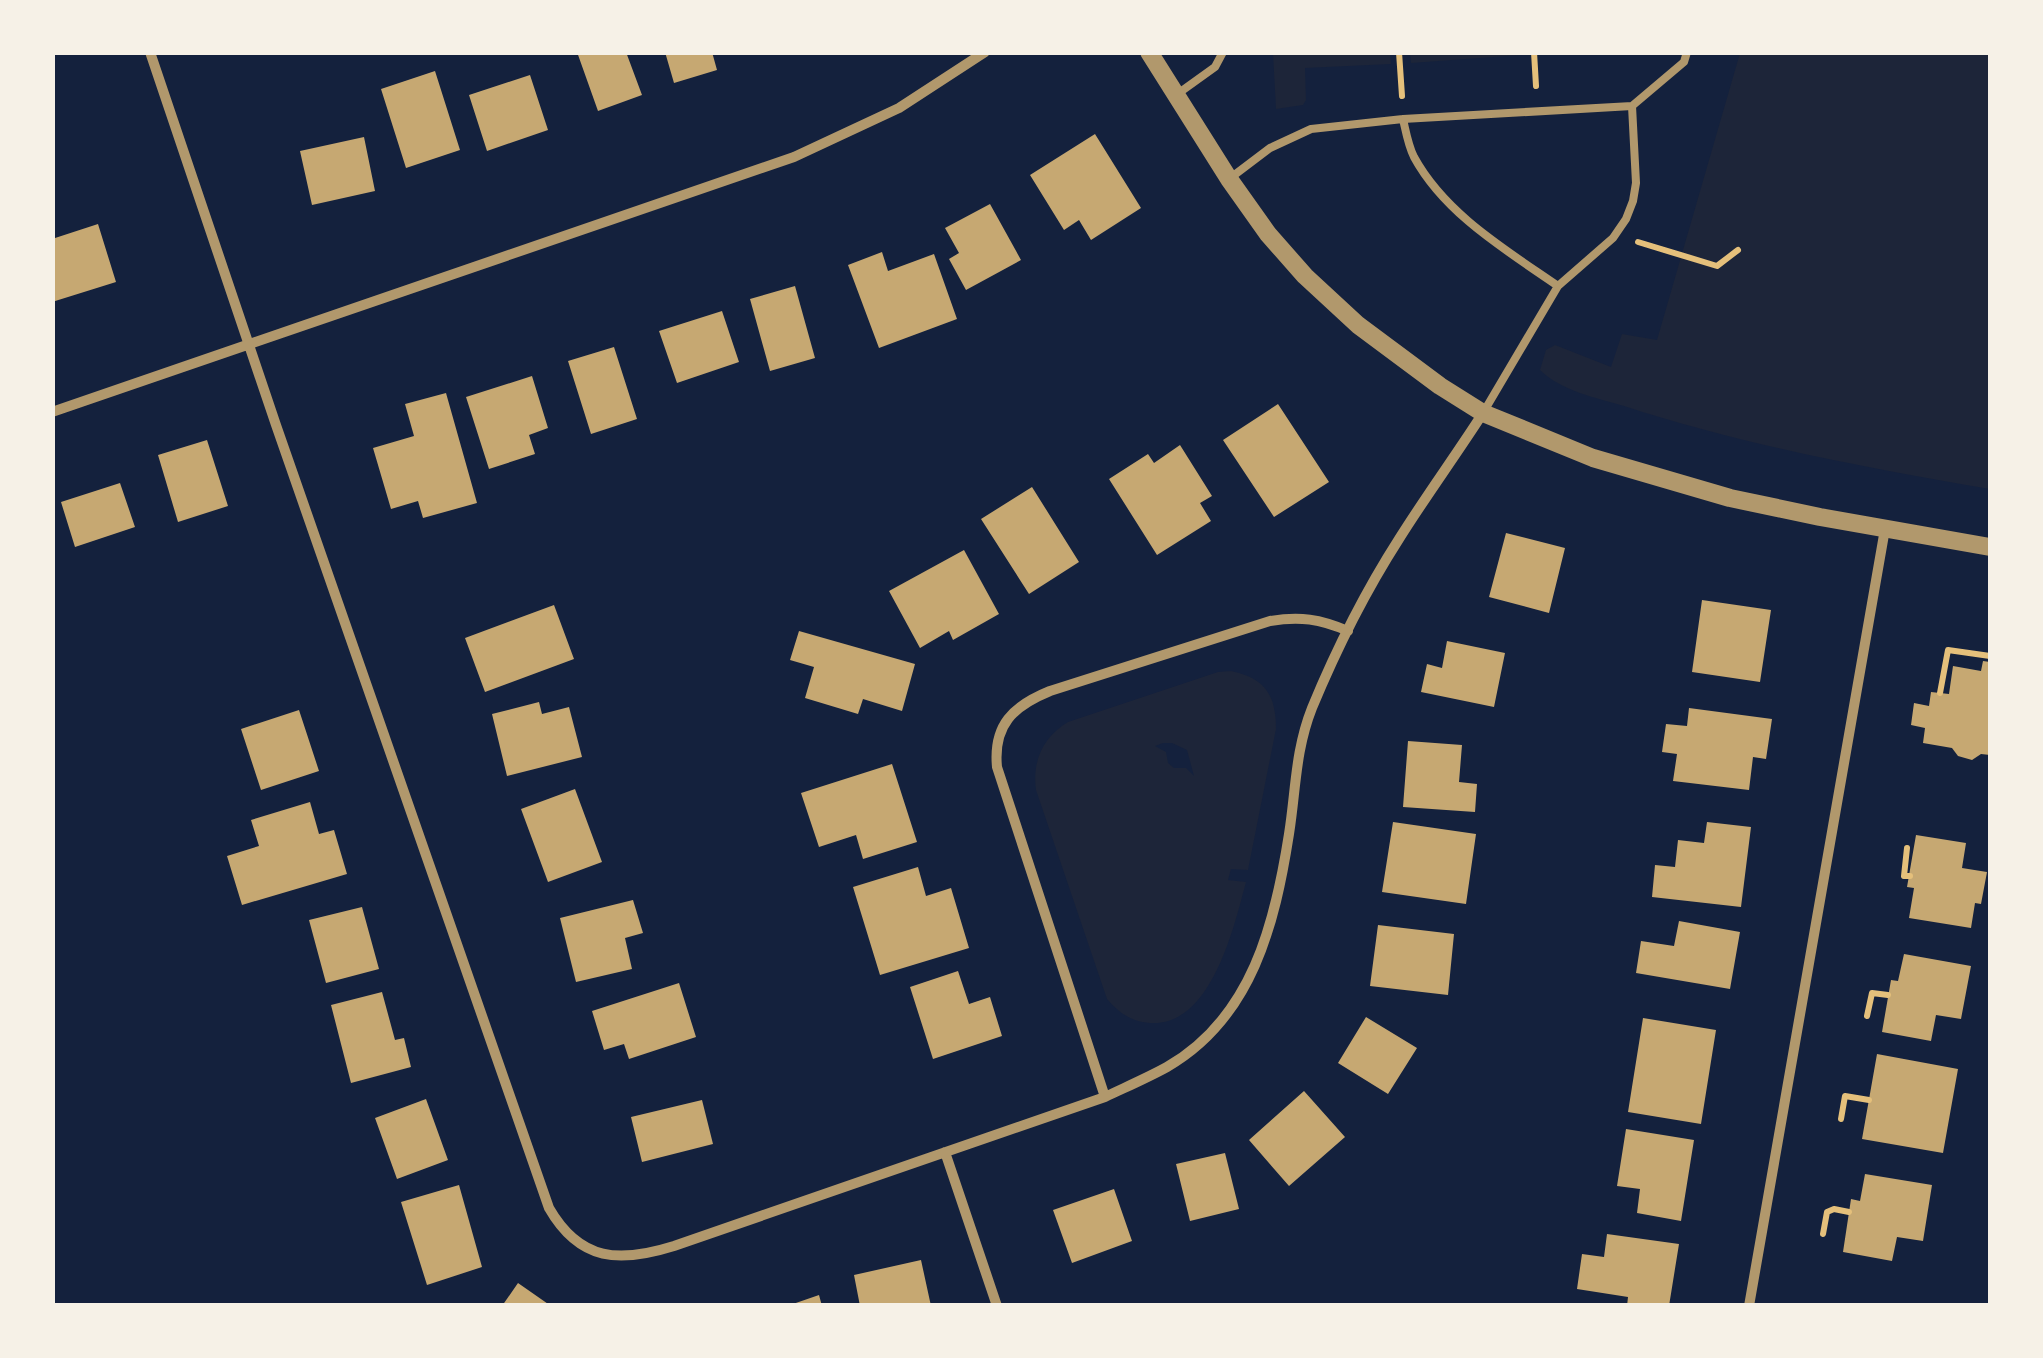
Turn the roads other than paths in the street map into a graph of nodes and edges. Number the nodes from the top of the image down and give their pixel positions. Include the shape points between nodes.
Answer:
1 (150, 52) edge
2 (985, 52) edge
3 (1149, 52) edge
4 (1223, 52) edge
5 (1687, 52) edge
6 (1176, 94) junction
7 (1632, 106) junction
8 (1403, 119) junction
9 (1229, 179) junction
10 (1558, 286) junction
11 (249, 344) junction
12 (52, 412) edge
13 (1482, 412) junction
14 (1885, 529) junction
15 (1990, 548) edge
16 (1348, 630) junction
17 (1105, 1096) junction
18 (945, 1152) junction
19 (998, 1306) edge
20 (1750, 1306) edge

1 - 11 street
2 - 11 street via 885,115 794,157
3 - 6 street
4 - 6 lane via 1215,67
5 - 7 lane via 1684,62
6 - 9 street
7 - 8 lane
7 - 10 lane via 1636,183 1626,219
8 - 9 lane via 1311,129 1270,148
8 - 10 lane via 1414,158 1457,211
9 - 13 street via 1268,234 1331,302
10 - 13 lane
11 - 12 street
11 - 18 street via 542,1188 568,1235 592,1250 646,1255
13 - 14 street via 1640,473
13 - 16 street
14 - 15 street
14 - 20 street
16 - 17 street via 1303,734 1274,911 1252,973 1196,1046
16 - 17 street via 1311,618 1270,620 1050,691 1029,700 1001,728 1000,778
17 - 18 street
18 - 19 street

